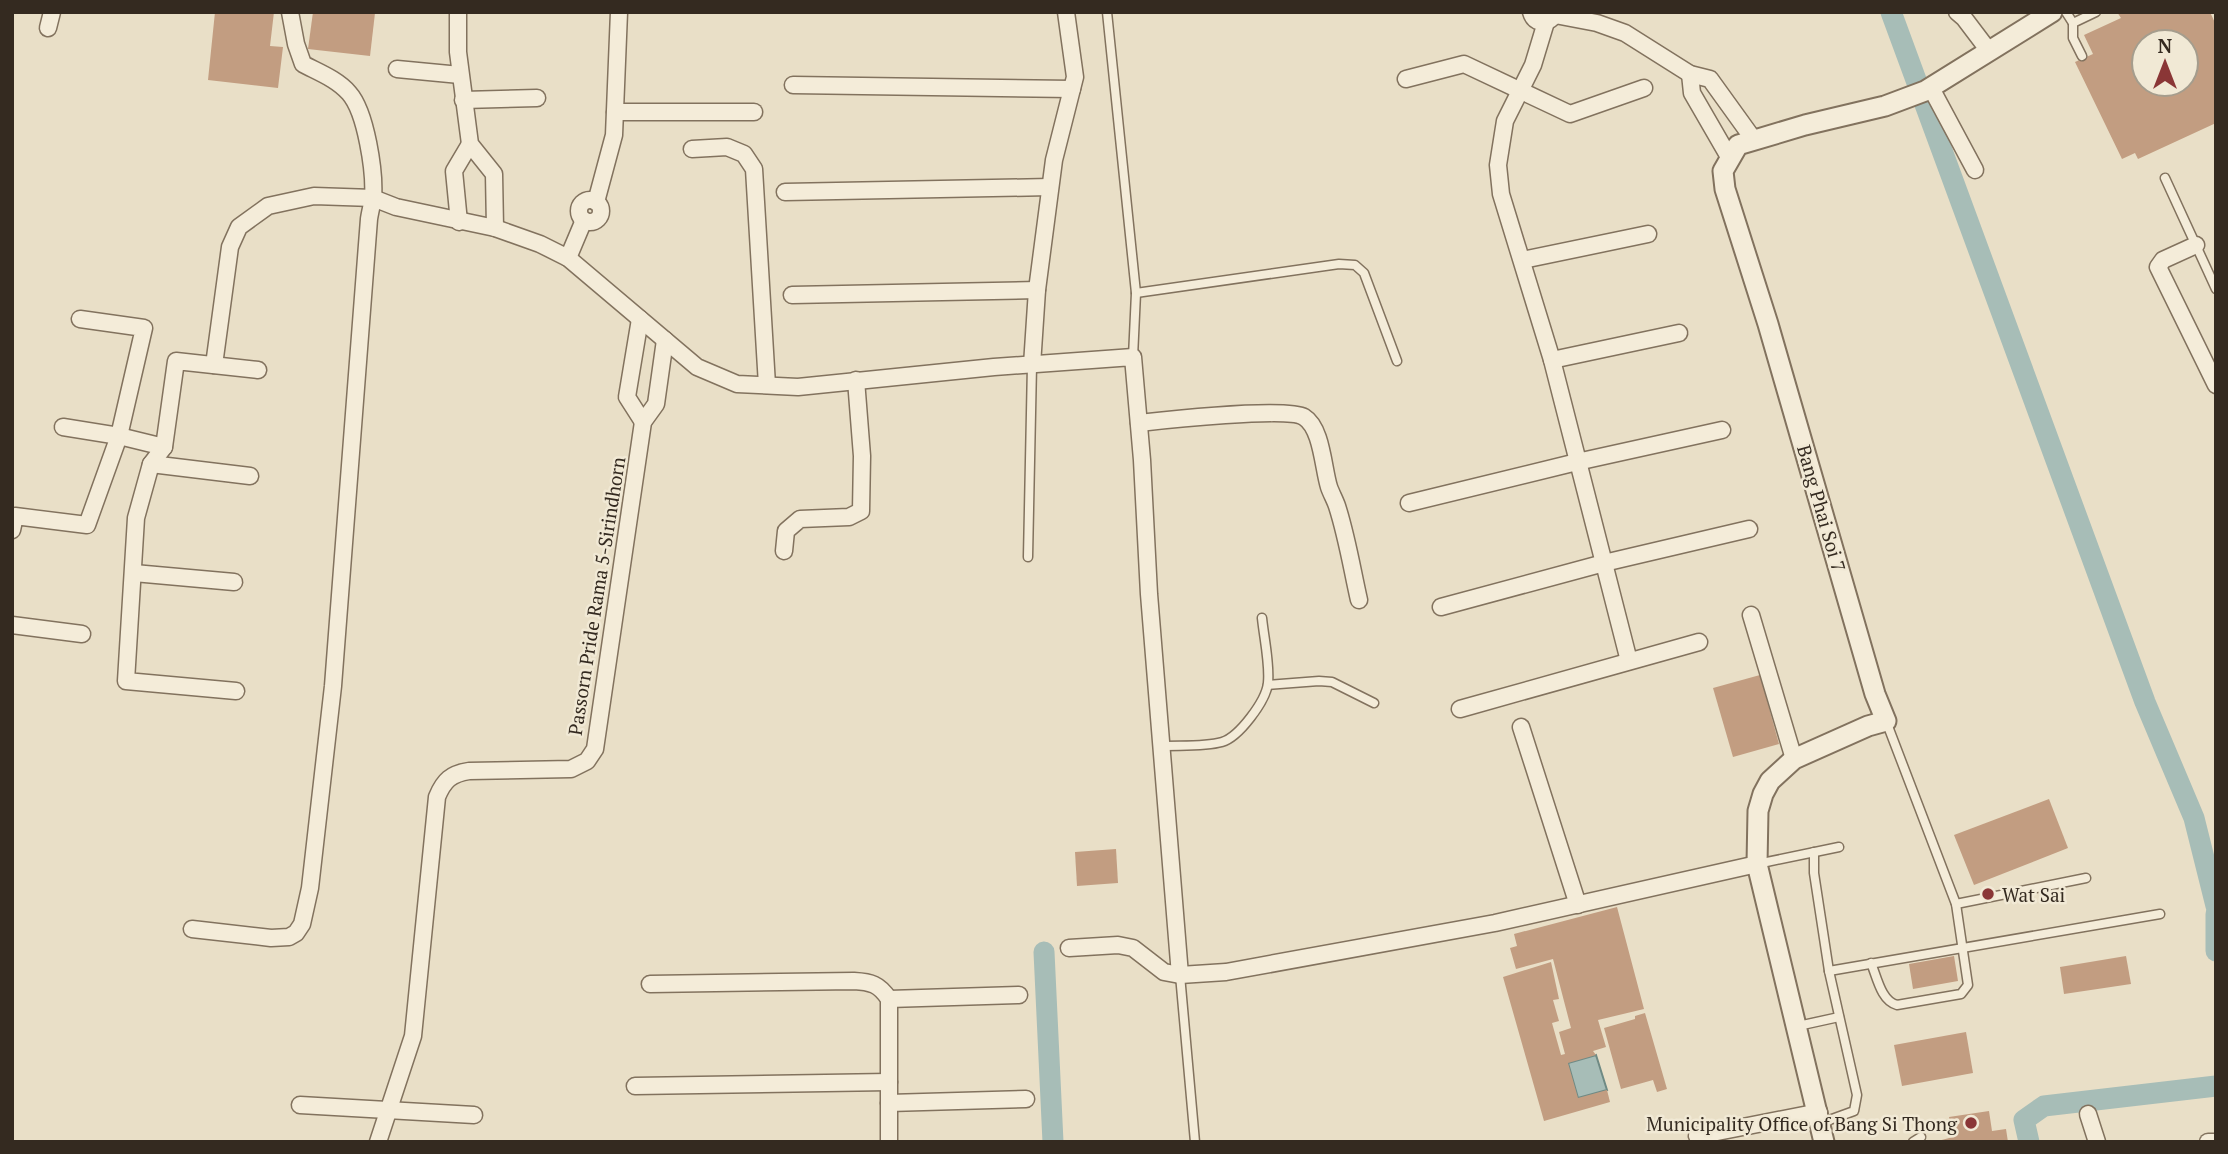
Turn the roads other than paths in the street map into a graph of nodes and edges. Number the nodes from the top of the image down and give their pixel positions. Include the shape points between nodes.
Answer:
1 (290, 12) edge
2 (458, 12) edge
3 (619, 12) edge
4 (1066, 12) edge
5 (1107, 12) edge
6 (1531, 12) edge
7 (1957, 12) edge
8 (2052, 12) edge
9 (2066, 12) edge
10 (2096, 12) edge
11 (1552, 17) edge
12 (2073, 23) junction
13 (1989, 51) junction
14 (2082, 56) dead end
15 (397, 69) dead end
16 (1690, 74) junction
17 (460, 75) junction
18 (1406, 79) dead end
19 (793, 85) dead end
20 (1644, 88) dead end
21 (1072, 89) junction
22 (1520, 91) junction
23 (1922, 92) junction
24 (537, 98) dead end
25 (463, 100) junction
26 (615, 112) junction
27 (754, 112) dead end
28 (1754, 140) junction
29 (470, 144) junction
30 (692, 149) dead end
31 (1730, 157) junction
32 (1975, 170) dead end
33 (2165, 178) dead end
34 (1050, 187) junction
35 (785, 192) dead end
36 (373, 198) junction
37 (459, 222) junction
38 (495, 229) junction
39 (1648, 234) dead end
40 (2196, 245) junction
41 (568, 258) junction
42 (1523, 260) junction
43 (2216, 289) edge
44 (1037, 290) junction
45 (1136, 293) junction
46 (792, 295) dead end
47 (80, 319) dead end
48 (640, 319) junction
49 (1679, 333) dead end
50 (665, 340) junction
51 (1133, 356) junction
52 (1552, 360) junction
53 (1397, 361) dead end
54 (214, 365) junction
55 (1032, 365) junction
56 (258, 370) dead end
57 (856, 380) junction
58 (767, 385) junction
59 (2216, 385) edge
60 (643, 422) junction
61 (1139, 423) junction
62 (63, 427) dead end
63 (1722, 430) dead end
64 (118, 436) junction
65 (164, 447) junction
66 (1577, 462) junction
67 (150, 464) junction
68 (250, 476) dead end
69 (1409, 503) dead end
70 (1749, 528) dead end
71 (12, 530) edge
72 (784, 551) dead end
73 (1028, 557) dead end
74 (1604, 563) junction
75 (134, 573) junction
76 (234, 582) dead end
77 (1359, 600) dead end
78 (1441, 607) dead end
79 (1751, 615) dead end
80 (1262, 618) dead end
81 (12, 625) edge
82 (82, 634) dead end
83 (1699, 642) dead end
84 (1629, 661) junction
85 (1268, 685) junction
86 (236, 691) dead end
87 (1374, 703) dead end
88 (1460, 709) dead end
89 (1886, 721) junction
90 (1521, 727) dead end
91 (1163, 746) junction
92 (1794, 759) junction
93 (1839, 847) dead end
94 (1814, 852) junction
95 (1757, 864) junction
96 (2086, 878) dead end
97 (1956, 904) junction
98 (1578, 905) junction
99 (2160, 914) dead end
100 (192, 929) dead end
101 (1962, 947) junction
102 (1069, 948) dead end
103 (1871, 963) junction
104 (1829, 971) junction
105 (1180, 975) junction
106 (650, 984) dead end
107 (1018, 995) dead end
108 (889, 999) junction
109 (1839, 1017) junction
110 (1798, 1026) junction
111 (889, 1082) junction
112 (635, 1086) dead end
113 (1026, 1099) dead end
114 (889, 1103) junction
115 (300, 1105) dead end
116 (390, 1112) junction
117 (2088, 1114) dead end
118 (474, 1115) dead end
119 (1821, 1125) edge
120 (1697, 1136) dead end
121 (378, 1142) edge
122 (889, 1142) edge
123 (1195, 1142) edge
124 (2097, 1142) edge
125 (2208, 1142) edge
126 (2216, 1142) edge

1 - 36 street via 303,64 349,93 362,114
2 - 17 street
3 - 26 street
4 - 21 street via 1075,77
5 - 45 lane
6 - 11 street via 1535,20
7 - 13 street
8 - 13 street
9 - 12 lane
10 - 12 lane
11 - 16 street via 1597,23 1625,33
11 - 22 street
12 - 14 lane via 2073,38
13 - 23 street
15 - 17 street
16 - 28 street via 1710,79
16 - 31 street via 1692,93
17 - 25 street
18 - 22 street via 1464,64
19 - 21 street
20 - 22 street via 1570,114
21 - 34 street
22 - 42 street via 1505,121 1498,165 1502,194
23 - 28 street
23 - 32 street
24 - 25 street
25 - 29 street
26 - 27 street
26 - 41 street via 614,135 596,202 599,218 584,220
28 - 31 street via 1738,145
29 - 37 street via 454,171
29 - 38 street via 494,174
30 - 58 street via 727,147 744,154 754,169
31 - 89 street, Bang Phai Soi 7 via 1723,171 1725,189
33 - 40 lane
34 - 35 street
34 - 44 street
36 - 37 street
36 - 54 street via 303,198 268,206 239,227 230,247
36 - 100 street via 333,686 302,924 289,937 271,938
37 - 38 street
38 - 41 street
39 - 42 street
40 - 43 lane
40 - 59 street via 2163,260 2158,267
41 - 48 street
42 - 52 street
44 - 46 street
44 - 55 street
45 - 51 lane
45 - 53 lane via 1355,265 1368,283
47 - 64 street via 144,328
48 - 50 street
48 - 60 street via 627,397
49 - 52 street
50 - 58 street via 697,367 737,384
50 - 60 street via 656,404
51 - 55 street
51 - 61 street
52 - 66 street
54 - 56 street
54 - 65 street via 176,361
55 - 57 street
55 - 73 lane
57 - 58 street via 798,387
57 - 72 street via 861,511 849,517 800,519 786,531
60 - 116 street, Passorn Pride Rama 5-Sirindhorn via 595,749 587,761 571,769 469,771 444,782 437,797 413,1036
61 - 77 street via 1223,415 1303,416 1320,444
61 - 91 street
62 - 64 street
63 - 66 street
64 - 65 street
64 - 71 street via 88,525 15,516
65 - 67 street
66 - 69 street
66 - 74 street
67 - 68 street
67 - 75 street via 136,518
70 - 74 street
74 - 78 street
74 - 84 street
75 - 76 street
75 - 86 street via 126,681
79 - 92 street
80 - 85 lane
81 - 82 street
83 - 84 street
84 - 88 street
85 - 87 lane via 1332,682
85 - 91 lane via 1241,730 1231,738
89 - 92 street
89 - 97 lane
90 - 98 street
91 - 105 street
92 - 95 street via 1763,794 1758,811
93 - 94 lane
94 - 95 lane
94 - 104 lane
95 - 98 street
95 - 110 street
96 - 97 lane
97 - 101 lane
98 - 105 street via 1268,966
99 - 101 lane
101 - 103 lane
101 - 103 lane via 1965,990 1897,1005 1885,997
102 - 105 street via 1133,948 1155,968
103 - 104 lane
104 - 109 lane
105 - 123 lane
106 - 108 street via 869,982 881,986
107 - 108 street
108 - 111 street
109 - 110 lane
109 - 119 lane via 1857,1104 1854,1111
110 - 119 street
111 - 112 street
111 - 114 street
113 - 114 street
114 - 122 street
115 - 116 street
116 - 118 street
116 - 121 street, Passorn Pride Rama 5-Sirindhorn
117 - 124 street
119 - 120 street
125 - 126 street

